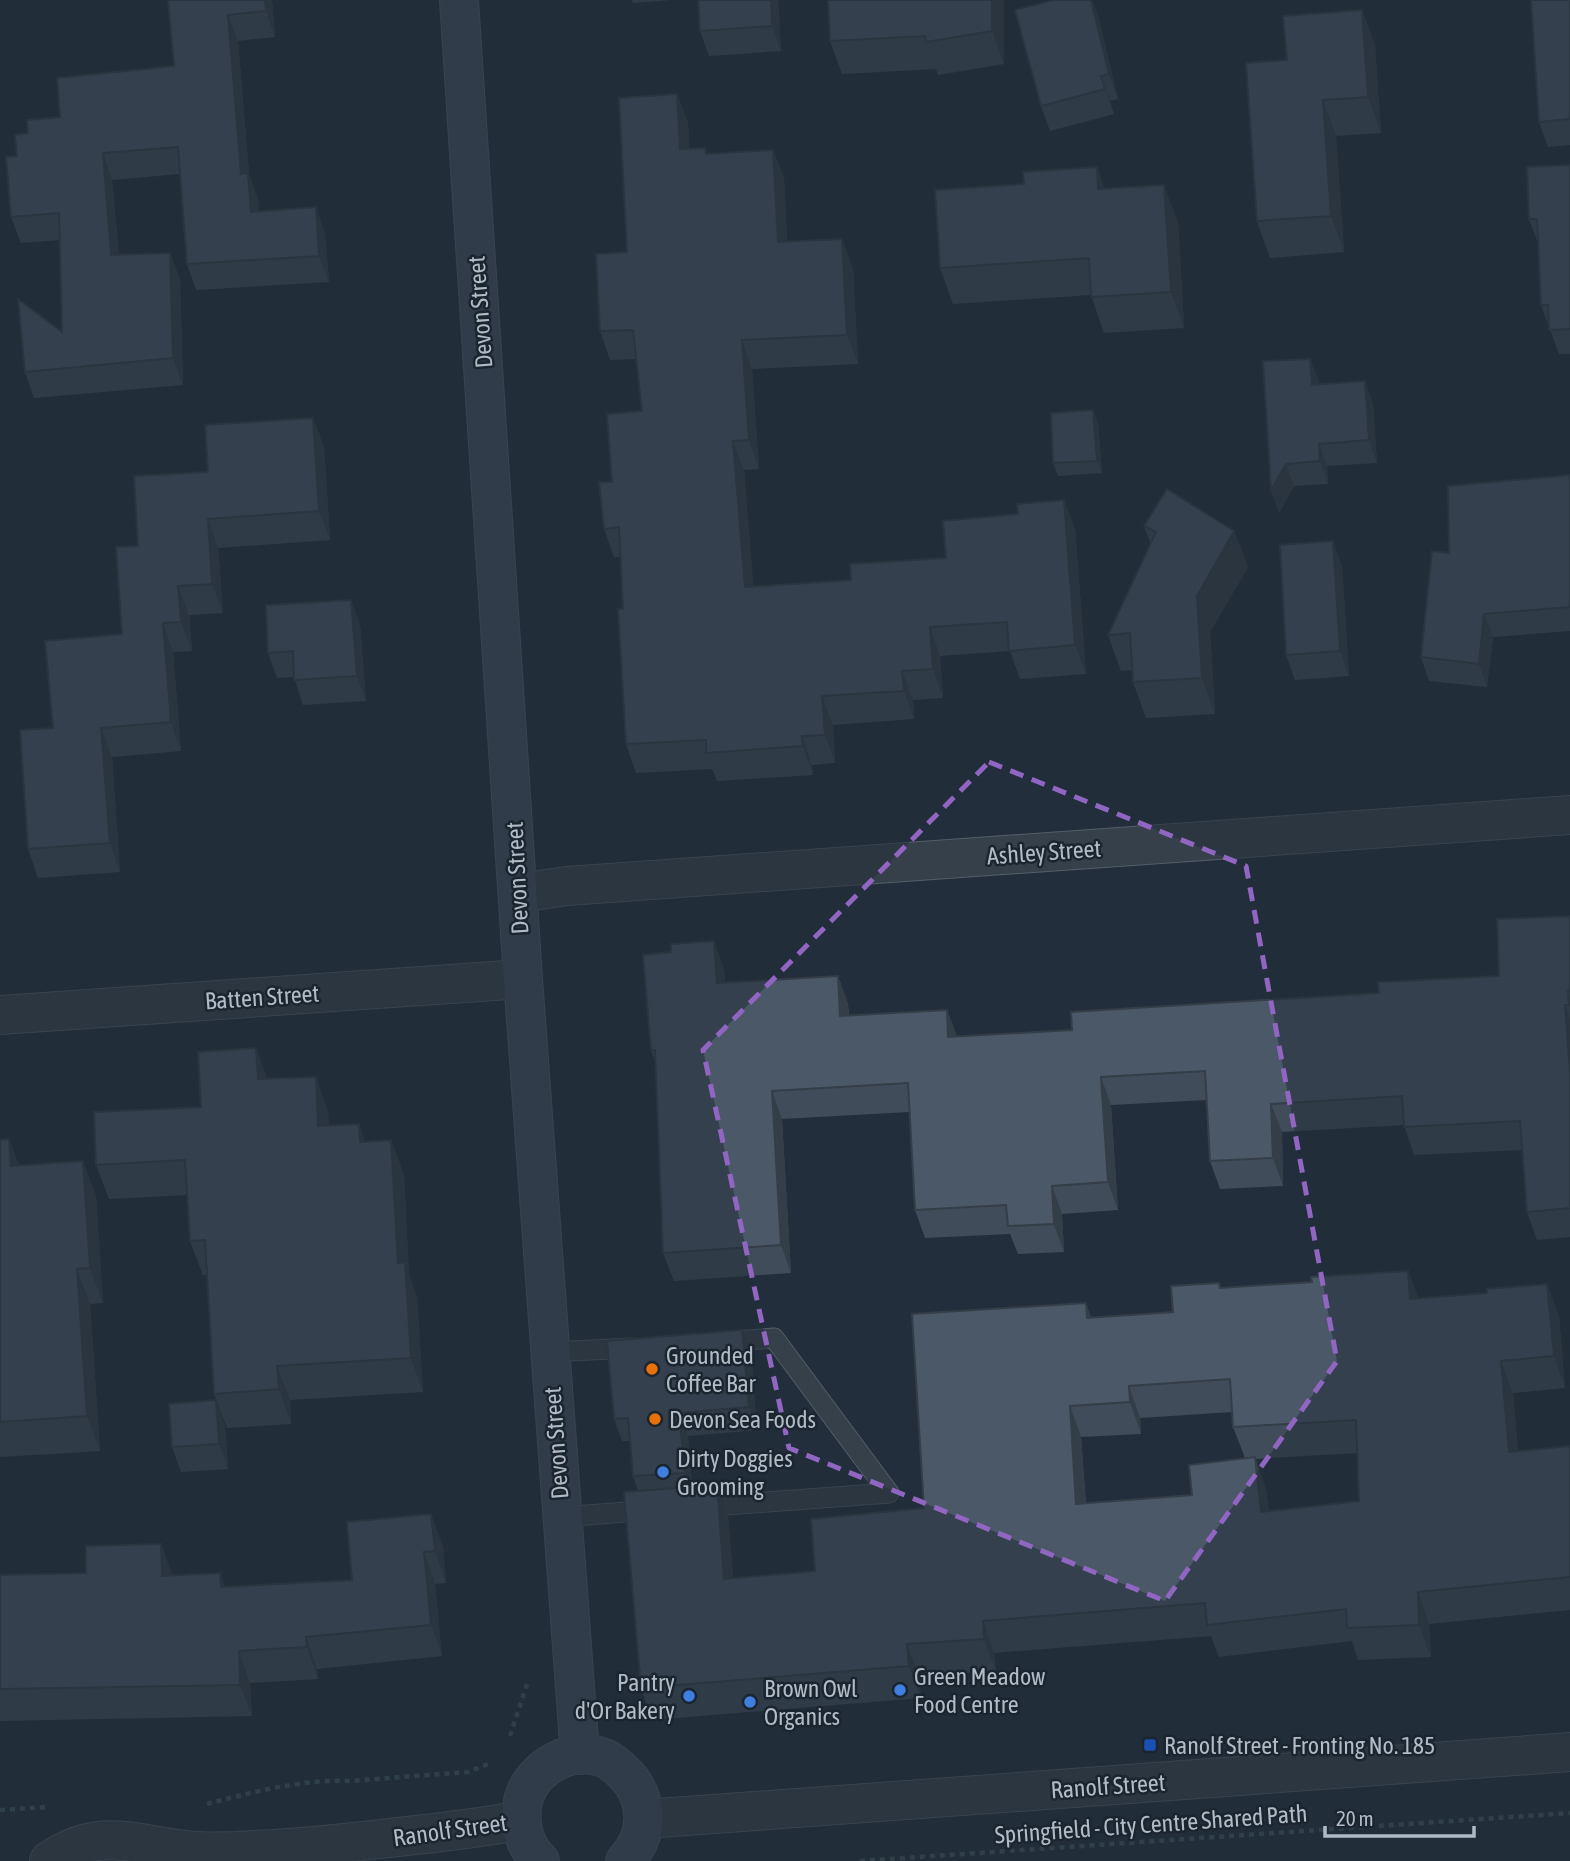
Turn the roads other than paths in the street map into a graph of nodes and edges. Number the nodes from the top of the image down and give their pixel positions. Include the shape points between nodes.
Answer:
1 (458, 0) edge
2 (1570, 816) edge
3 (519, 893) junction
4 (523, 979) junction
5 (0, 1015) edge
6 (707, 1343) edge
7 (653, 1346) edge
8 (550, 1352) junction
9 (562, 1517) junction
10 (1570, 1752) edge
11 (580, 1755) junction
12 (645, 1819) junction
13 (521, 1820) junction
14 (49, 1861) edge
15 (540, 1861) edge
16 (625, 1861) edge

1 - 3 main road, Devon Street
2 - 3 street, Ashley Street via 566,886
3 - 4 main road, Devon Street
4 - 5 street, Batten Street
4 - 8 main road, Devon Street
6 - 9 lane via 774,1338 889,1493
7 - 8 lane
8 - 9 main road, Devon Street
9 - 11 main road, Devon Street
10 - 12 street, Ranolf Street
11 - 12 main road via 603,1758 631,1779
11 - 13 main road via 561,1758 531,1782
12 - 16 main road via 638,1844
13 - 14 street, Ranolf Street via 482,1828 256,1850 197,1852 112,1840 84,1844
13 - 15 main road via 526,1841

